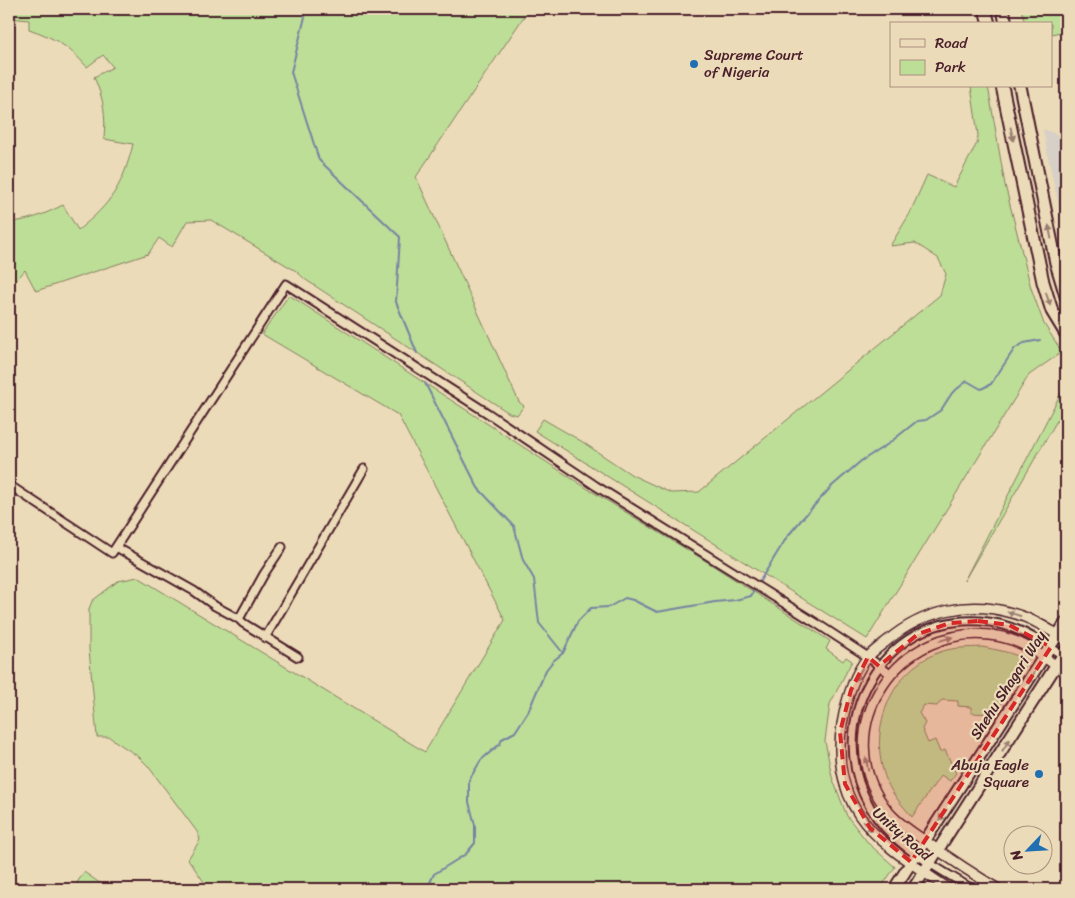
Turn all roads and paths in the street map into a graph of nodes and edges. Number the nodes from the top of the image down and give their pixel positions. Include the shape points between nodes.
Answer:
1 (985, 9) edge
2 (1003, 9) edge
3 (988, 22) edge
4 (1006, 22) edge
5 (1002, 88) edge
6 (1020, 88) edge
7 (1066, 296) edge
8 (1066, 334) edge
9 (364, 469) dead end
10 (9, 486) edge
11 (116, 547) junction
12 (282, 547) dead end
13 (239, 619) junction
14 (1066, 622) edge
15 (265, 638) junction
16 (1062, 638) edge
17 (1051, 647) junction
18 (1065, 654) edge
19 (298, 657) dead end
20 (868, 657) junction
21 (1044, 657) junction
22 (879, 666) junction
23 (1056, 666) junction
24 (1066, 673) edge
25 (890, 674) junction
26 (926, 842) junction
27 (938, 851) junction
28 (914, 858) junction
29 (930, 863) junction
30 (924, 872) junction
31 (894, 889) edge
32 (913, 889) edge
33 (949, 889) edge
34 (972, 889) edge
35 (998, 889) edge

1 - 3 main road
2 - 4 main road
5 -> 8 main road via 1043,282 1052,310
7 -> 6 main road via 1056,263
9 - 15 street
10 - 11 street via 112,552
11 - 13 street
11 - 20 street via 286,284 559,462
12 - 13 street
13 - 15 street
14 - 16 main road, Shehu Shagari Way
15 - 19 street
16 - 17 main road, Shehu Shagari Way
16 -> 20 street, Unity Road via 1013,613 970,607 939,612 914,622
17 - 18 street, Unity Road
17 - 21 main road, Shehu Shagari Way
17 - 22 street, Unity Road via 1008,625 978,621 950,623 918,634
18 - 23 main road, Shehu Shagari Way
20 - 22 street
20 -> 28 street, Unity Road via 844,711 839,751 843,776 851,801 864,822 884,841
21 - 23 street, Unity Road
25 -> 21 street, Unity Road via 918,650 957,636 982,634 1011,639
21 -> 26 main road, Shehu Shagari Way
22 - 25 street
22 - 28 street, Unity Road via 856,714 855,765 870,808
23 - 24 street, Unity Road
27 -> 23 main road, Shehu Shagari Way
26 -> 25 street, Unity Road via 888,811 869,775 866,756 868,717 873,701
26 - 27 street, Unity Road
26 - 28 main road, Shehu Shagari Way
27 - 29 main road, Shehu Shagari Way
27 - 35 street, Unity Road
28 - 29 street, Unity Road
28 - 30 street, Unity Road
28 - 31 main road, Shehu Shagari Way
29 - 30 main road, Shehu Shagari Way
29 - 34 street, Unity Road
30 - 32 main road, Shehu Shagari Way
30 - 33 street, Unity Road

